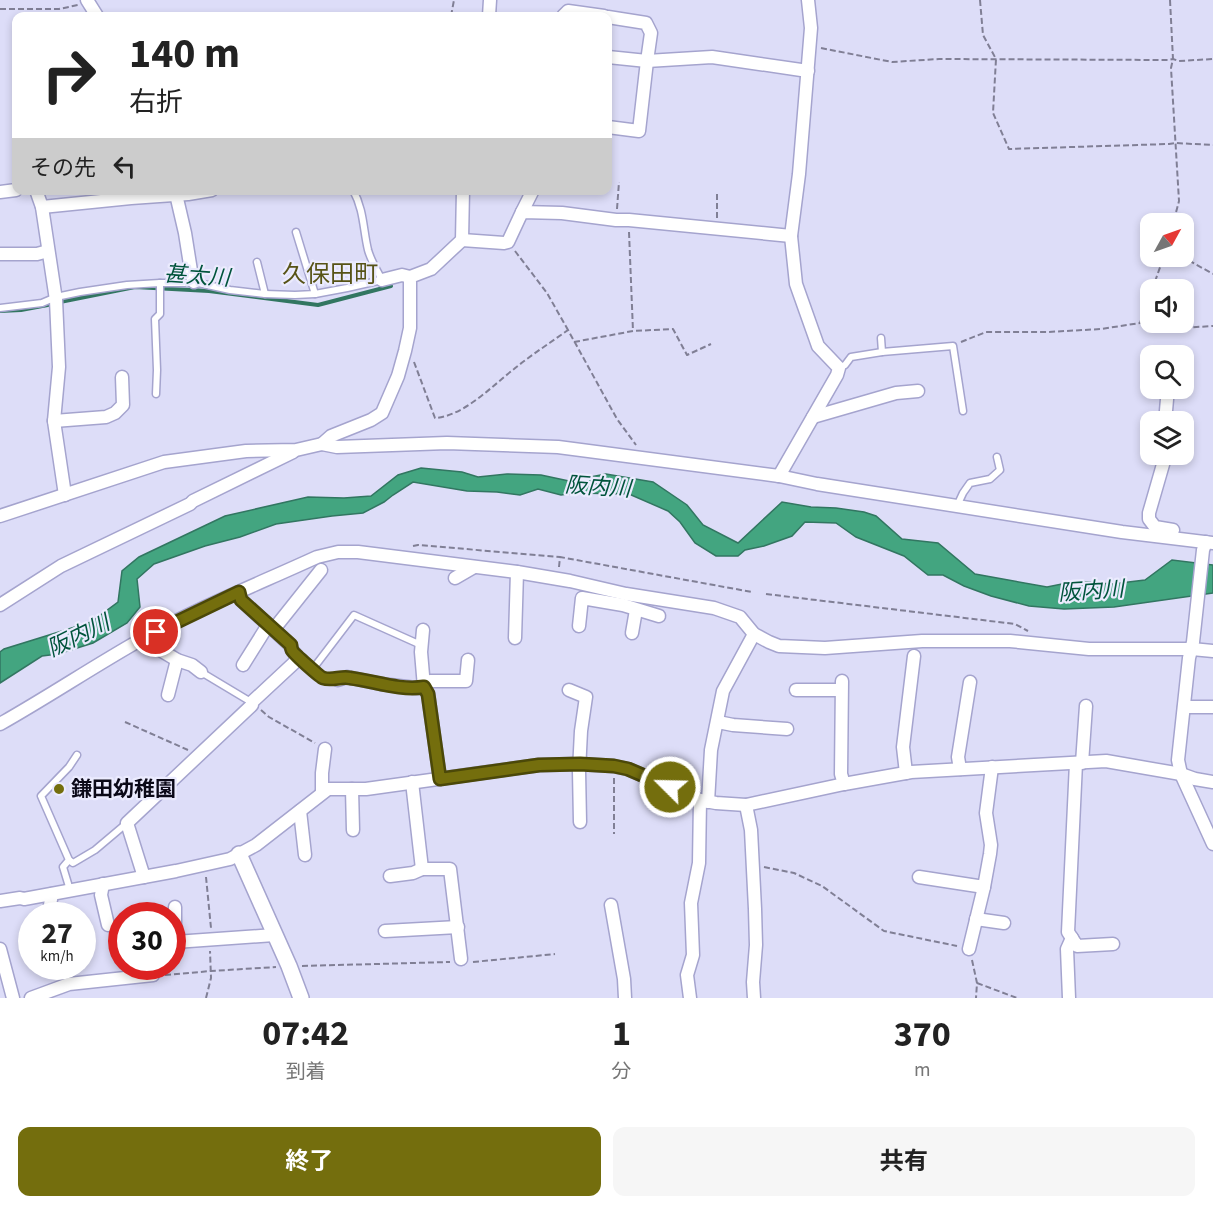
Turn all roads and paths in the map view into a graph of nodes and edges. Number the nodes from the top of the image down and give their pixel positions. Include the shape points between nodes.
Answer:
1 (808, 0) edge
2 (980, 0) edge
3 (1170, 0) edge
4 (88, 1) edge
5 (0, 9) edge
6 (612, 18) edge
7 (809, 46) junction
8 (612, 57) edge
9 (996, 59) junction
10 (1173, 59) junction
11 (1213, 59) edge
12 (646, 61) junction
13 (807, 71) junction
14 (612, 128) edge
15 (1175, 143) junction
16 (1213, 145) edge
17 (619, 182) dead end
18 (717, 194) dead end
19 (38, 195) edge
20 (148, 195) edge
21 (176, 195) edge
22 (355, 195) edge
23 (463, 195) edge
24 (530, 195) edge
25 (42, 207) junction
26 (522, 212) junction
27 (1176, 213) edge
28 (623, 220) junction
29 (716, 229) junction
30 (296, 232) dead end
31 (791, 236) junction
32 (462, 240) junction
33 (508, 242) junction
34 (48, 251) junction
35 (0, 254) edge
36 (257, 262) dead end
37 (1194, 263) edge
38 (1213, 274) edge
39 (410, 277) junction
40 (382, 279) junction
41 (194, 282) junction
42 (161, 287) junction
43 (266, 294) junction
44 (315, 294) junction
45 (56, 301) junction
46 (0, 308) edge
47 (1140, 323) edge
48 (1213, 326) edge
49 (1194, 327) edge
50 (568, 330) junction
51 (633, 331) junction
52 (881, 338) dead end
53 (574, 342) junction
54 (711, 344) dead end
55 (953, 346) junction
56 (405, 351) junction
57 (882, 352) junction
58 (839, 368) junction
59 (122, 377) dead end
60 (918, 391) dead end
61 (156, 394) dead end
62 (963, 411) dead end
63 (813, 417) junction
64 (54, 421) junction
65 (322, 444) junction
66 (296, 450) junction
67 (246, 451) junction
68 (997, 457) dead end
69 (649, 459) junction
70 (1163, 465) edge
71 (249, 473) junction
72 (779, 476) junction
73 (65, 495) junction
74 (957, 506) junction
75 (0, 516) edge
76 (1191, 540) junction
77 (1207, 545) edge
78 (407, 548) dead end
79 (560, 557) junction
80 (476, 566) junction
81 (321, 570) dead end
82 (517, 572) junction
83 (455, 578) dead end
84 (570, 581) junction
85 (239, 592) junction
86 (752, 592) dead end
87 (766, 594) dead end
88 (625, 599) junction
89 (0, 605) edge
90 (636, 610) junction
91 (658, 616) dead end
92 (579, 626) dead end
93 (271, 627) junction
94 (423, 630) dead end
95 (632, 633) dead end
96 (754, 634) junction
97 (1036, 635) dead end
98 (515, 638) dead end
99 (142, 639) junction
100 (421, 645) junction
101 (1192, 646) junction
102 (1213, 651) edge
103 (297, 656) junction
104 (914, 656) dead end
105 (177, 660) junction
106 (468, 660) dead end
107 (243, 665) dead end
108 (312, 670) junction
109 (201, 672) joint
110 (338, 680) joint
111 (970, 682) dead end
112 (424, 687) junction
113 (569, 690) dead end
114 (796, 690) dead end
115 (168, 695) dead end
116 (252, 702) junction
117 (1086, 706) dead end
118 (1184, 706) junction
119 (1213, 707) edge
120 (125, 722) dead end
121 (718, 722) junction
122 (0, 724) edge
123 (787, 729) dead end
124 (325, 749) joint
125 (77, 755) dead end
126 (198, 757) junction
127 (1079, 763) junction
128 (580, 764) junction
129 (614, 766) junction
130 (992, 767) junction
131 (960, 769) junction
132 (906, 772) junction
133 (1181, 774) junction
134 (440, 779) junction
135 (412, 782) junction
136 (1213, 782) edge
137 (844, 784) junction
138 (352, 789) junction
139 (322, 792) junction
140 (704, 801) junction
141 (746, 806) junction
142 (300, 811) junction
143 (580, 822) dead end
144 (127, 823) junction
145 (353, 830) dead end
146 (614, 834) dead end
147 (1213, 844) edge
148 (239, 854) junction
149 (305, 855) dead end
150 (69, 860) junction
151 (752, 865) junction
152 (422, 869) junction
153 (390, 876) dead end
154 (144, 877) junction
155 (920, 877) dead end
156 (103, 884) junction
157 (984, 887) junction
158 (70, 891) junction
159 (52, 894) junction
160 (0, 901) edge
161 (51, 902) edge
162 (611, 905) dead end
163 (976, 919) junction
164 (1004, 923) dead end
165 (108, 925) dead end
166 (458, 927) junction
167 (385, 931) dead end
168 (274, 935) junction
169 (1072, 938) junction
170 (186, 941) edge
171 (1113, 944) dead end
172 (0, 949) edge
173 (969, 949) junction
174 (555, 954) dead end
175 (461, 959) junction
176 (289, 966) junction
177 (186, 973) edge
178 (108, 980) edge
179 (977, 983) junction
180 (13, 998) edge
181 (31, 998) edge
182 (301, 998) edge
183 (626, 998) edge
184 (690, 998) edge
185 (754, 998) edge
186 (976, 998) edge
187 (1017, 998) edge
188 (1069, 998) edge

1 - 7 street
2 - 9 path via 983,35
3 - 10 path
4 - 5 path via 59,9
6 - 12 street via 646,23 651,33
7 - 9 path via 892,62
7 - 13 street
8 - 12 street
9 - 10 path
9 - 15 path via 993,113 1009,149
10 - 11 path
10 - 15 path
12 - 13 street via 712,57
12 - 14 street via 639,131
13 - 31 street
15 - 16 path
15 - 27 path via 1179,201
17 - 28 path
18 - 29 path
19 - 25 street
20 - 25 street
21 - 41 street
22 - 40 lane via 369,253
23 - 32 street
24 - 26 street
25 - 34 street
26 - 28 street
26 - 33 street
28 - 29 street
28 - 51 path
29 - 31 street
30 - 44 lane
31 - 58 street via 796,284 818,346
32 - 33 street
32 - 39 street via 431,269
33 - 50 path via 547,293
34 - 35 street
34 - 45 street
36 - 43 lane
37 - 38 path
39 - 40 street via 402,274
39 - 56 street via 410,328
40 - 44 lane
41 - 42 lane
41 - 43 lane
42 - 45 lane via 127,285 80,292
42 - 61 lane via 160,314 155,320
43 - 44 lane
45 - 46 lane
45 - 64 street via 59,367
47 - 55 path via 1101,329 986,332
48 - 49 path
50 - 53 path
50 - 56 path via 476,400 445,417 435,418 410,354
51 - 53 path
51 - 54 path via 673,329 687,355
52 - 57 lane
53 - 69 path via 617,419
55 - 57 lane
55 - 62 lane
56 - 65 street via 382,413
57 - 58 lane via 852,357
58 - 63 street
59 - 64 street via 123,405 115,413
60 - 63 street via 896,393
63 - 72 street
64 - 73 street
65 - 66 street
65 - 69 street via 558,447
66 - 67 street
66 - 71 street
67 - 71 street via 251,461
67 - 73 street via 164,462
68 - 74 lane via 1000,470 990,479 970,483
69 - 72 street
70 - 76 street via 1149,519 1155,527 1187,533
71 - 89 street via 61,566
72 - 74 street
73 - 75 street
74 - 76 street
76 - 77 street
77 - 101 street
78 - 79 path via 418,545
79 - 84 path via 559,567
79 - 86 path
80 - 82 street
80 - 83 street
80 - 85 street via 338,552 316,557
81 - 93 street
82 - 84 street
82 - 98 street
84 - 88 street
85 - 93 street via 241,600
85 - 99 street
87 - 97 path via 1015,624
88 - 90 street
88 - 92 street via 582,598
88 - 96 street via 714,608 740,617
90 - 91 street
90 - 95 street
93 - 103 street
93 - 107 street
94 - 100 street
96 - 101 street via 779,646 806,648 950,641 1010,641 1089,649
96 - 121 street via 723,691
99 - 105 street
99 - 122 street
100 - 108 lane via 354,615
100 - 112 street
101 - 102 street
101 - 118 street
103 - 108 lane
103 - 116 street
104 - 132 street via 903,747
105 - 109 street
105 - 115 street
106 - 112 street via 466,681 430,681
108 - 110 lane via 322,678
109 - 116 lane
110 - 112 street via 347,677
111 - 131 street via 958,757
112 - 134 street
113 - 128 street via 586,697
114 - 137 street via 842,686 840,774
116 - 124 path via 269,717
116 - 126 street
117 - 127 street
118 - 119 street
118 - 133 street via 1178,760
120 - 126 path
121 - 123 street
121 - 140 street
124 - 139 street
125 - 150 lane via 41,796
126 - 144 street
127 - 130 street
127 - 133 street via 1106,761
127 - 169 street via 1068,932
128 - 129 street
128 - 134 street via 539,765
128 - 143 street
129 - 140 street
129 - 146 path
130 - 131 street
130 - 157 street via 986,813 991,845
131 - 132 street
132 - 137 street
133 - 136 street
133 - 147 street
134 - 135 street
135 - 138 street
135 - 152 street
137 - 141 street
138 - 139 street
138 - 145 street
139 - 142 street
140 - 141 street
140 - 184 street via 691,903 693,955 687,975
141 - 151 street
142 - 148 street via 256,846
142 - 149 street
144 - 150 lane via 95,850 73,864
144 - 154 street
148 - 154 street
148 - 168 street
150 - 158 lane via 63,867
151 - 173 path via 794,873 822,886 884,931
151 - 185 street
152 - 153 street
152 - 166 street via 450,869
154 - 156 street
155 - 157 street
156 - 158 street
156 - 165 street via 101,894
157 - 163 street
158 - 159 street
159 - 160 street
159 - 161 street
162 - 183 street
163 - 164 street
163 - 173 street
166 - 167 street
166 - 175 street
168 - 170 street
168 - 176 street
169 - 171 street via 1077,946
169 - 188 street via 1067,949
172 - 180 street
173 - 179 path
174 - 175 path via 473,962
175 - 176 path
176 - 177 path
176 - 182 street
178 - 181 street via 69,984
179 - 186 path
179 - 187 path

